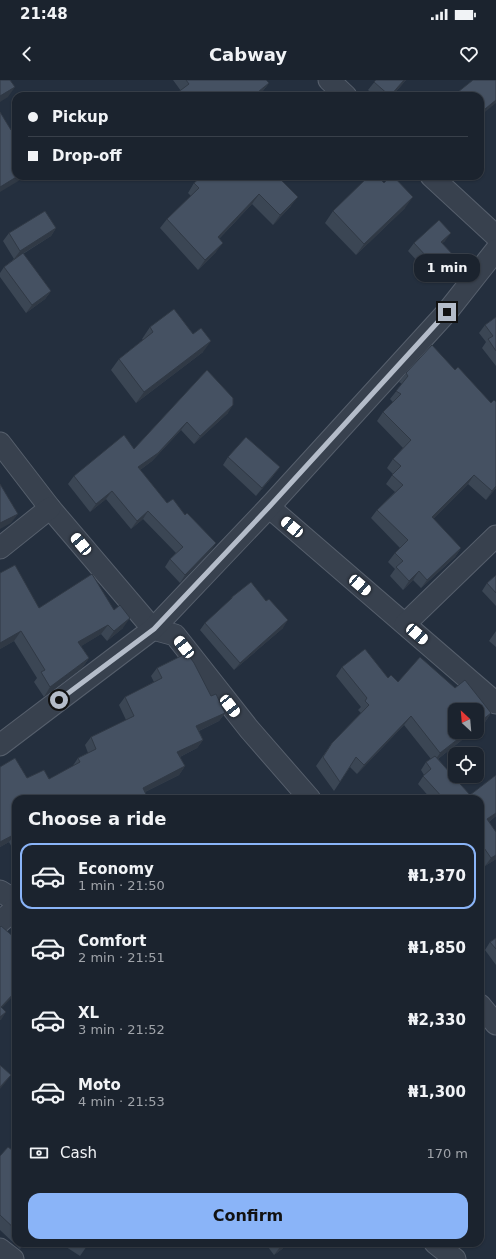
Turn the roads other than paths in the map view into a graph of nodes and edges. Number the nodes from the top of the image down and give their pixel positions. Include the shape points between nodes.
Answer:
1 (329, 80) edge
2 (342, 92) edge
3 (436, 180) edge
4 (496, 236) edge
5 (496, 250) edge
6 (0, 443) edge
7 (269, 507) junction
8 (50, 508) junction
9 (496, 536) edge
10 (0, 548) edge
11 (406, 624) junction
12 (154, 629) junction
13 (496, 703) edge
14 (0, 745) edge
15 (307, 795) edge
16 (0, 891) edge
17 (12, 899) edge
18 (12, 912) edge
19 (0, 922) edge
20 (484, 1009) edge
21 (496, 1024) edge
22 (440, 1247) edge
23 (0, 1249) edge
24 (13, 1259) edge
25 (455, 1259) edge

1 - 2 street
3 - 4 street
5 - 7 street via 447,312
6 - 8 street
7 - 11 street
7 - 12 street
8 - 10 street
8 - 12 street
9 - 11 street
11 - 13 street
12 - 14 street
12 - 15 street via 175,635 249,729
16 - 17 street
18 - 19 street
20 - 21 street
22 - 25 street
23 - 24 street

